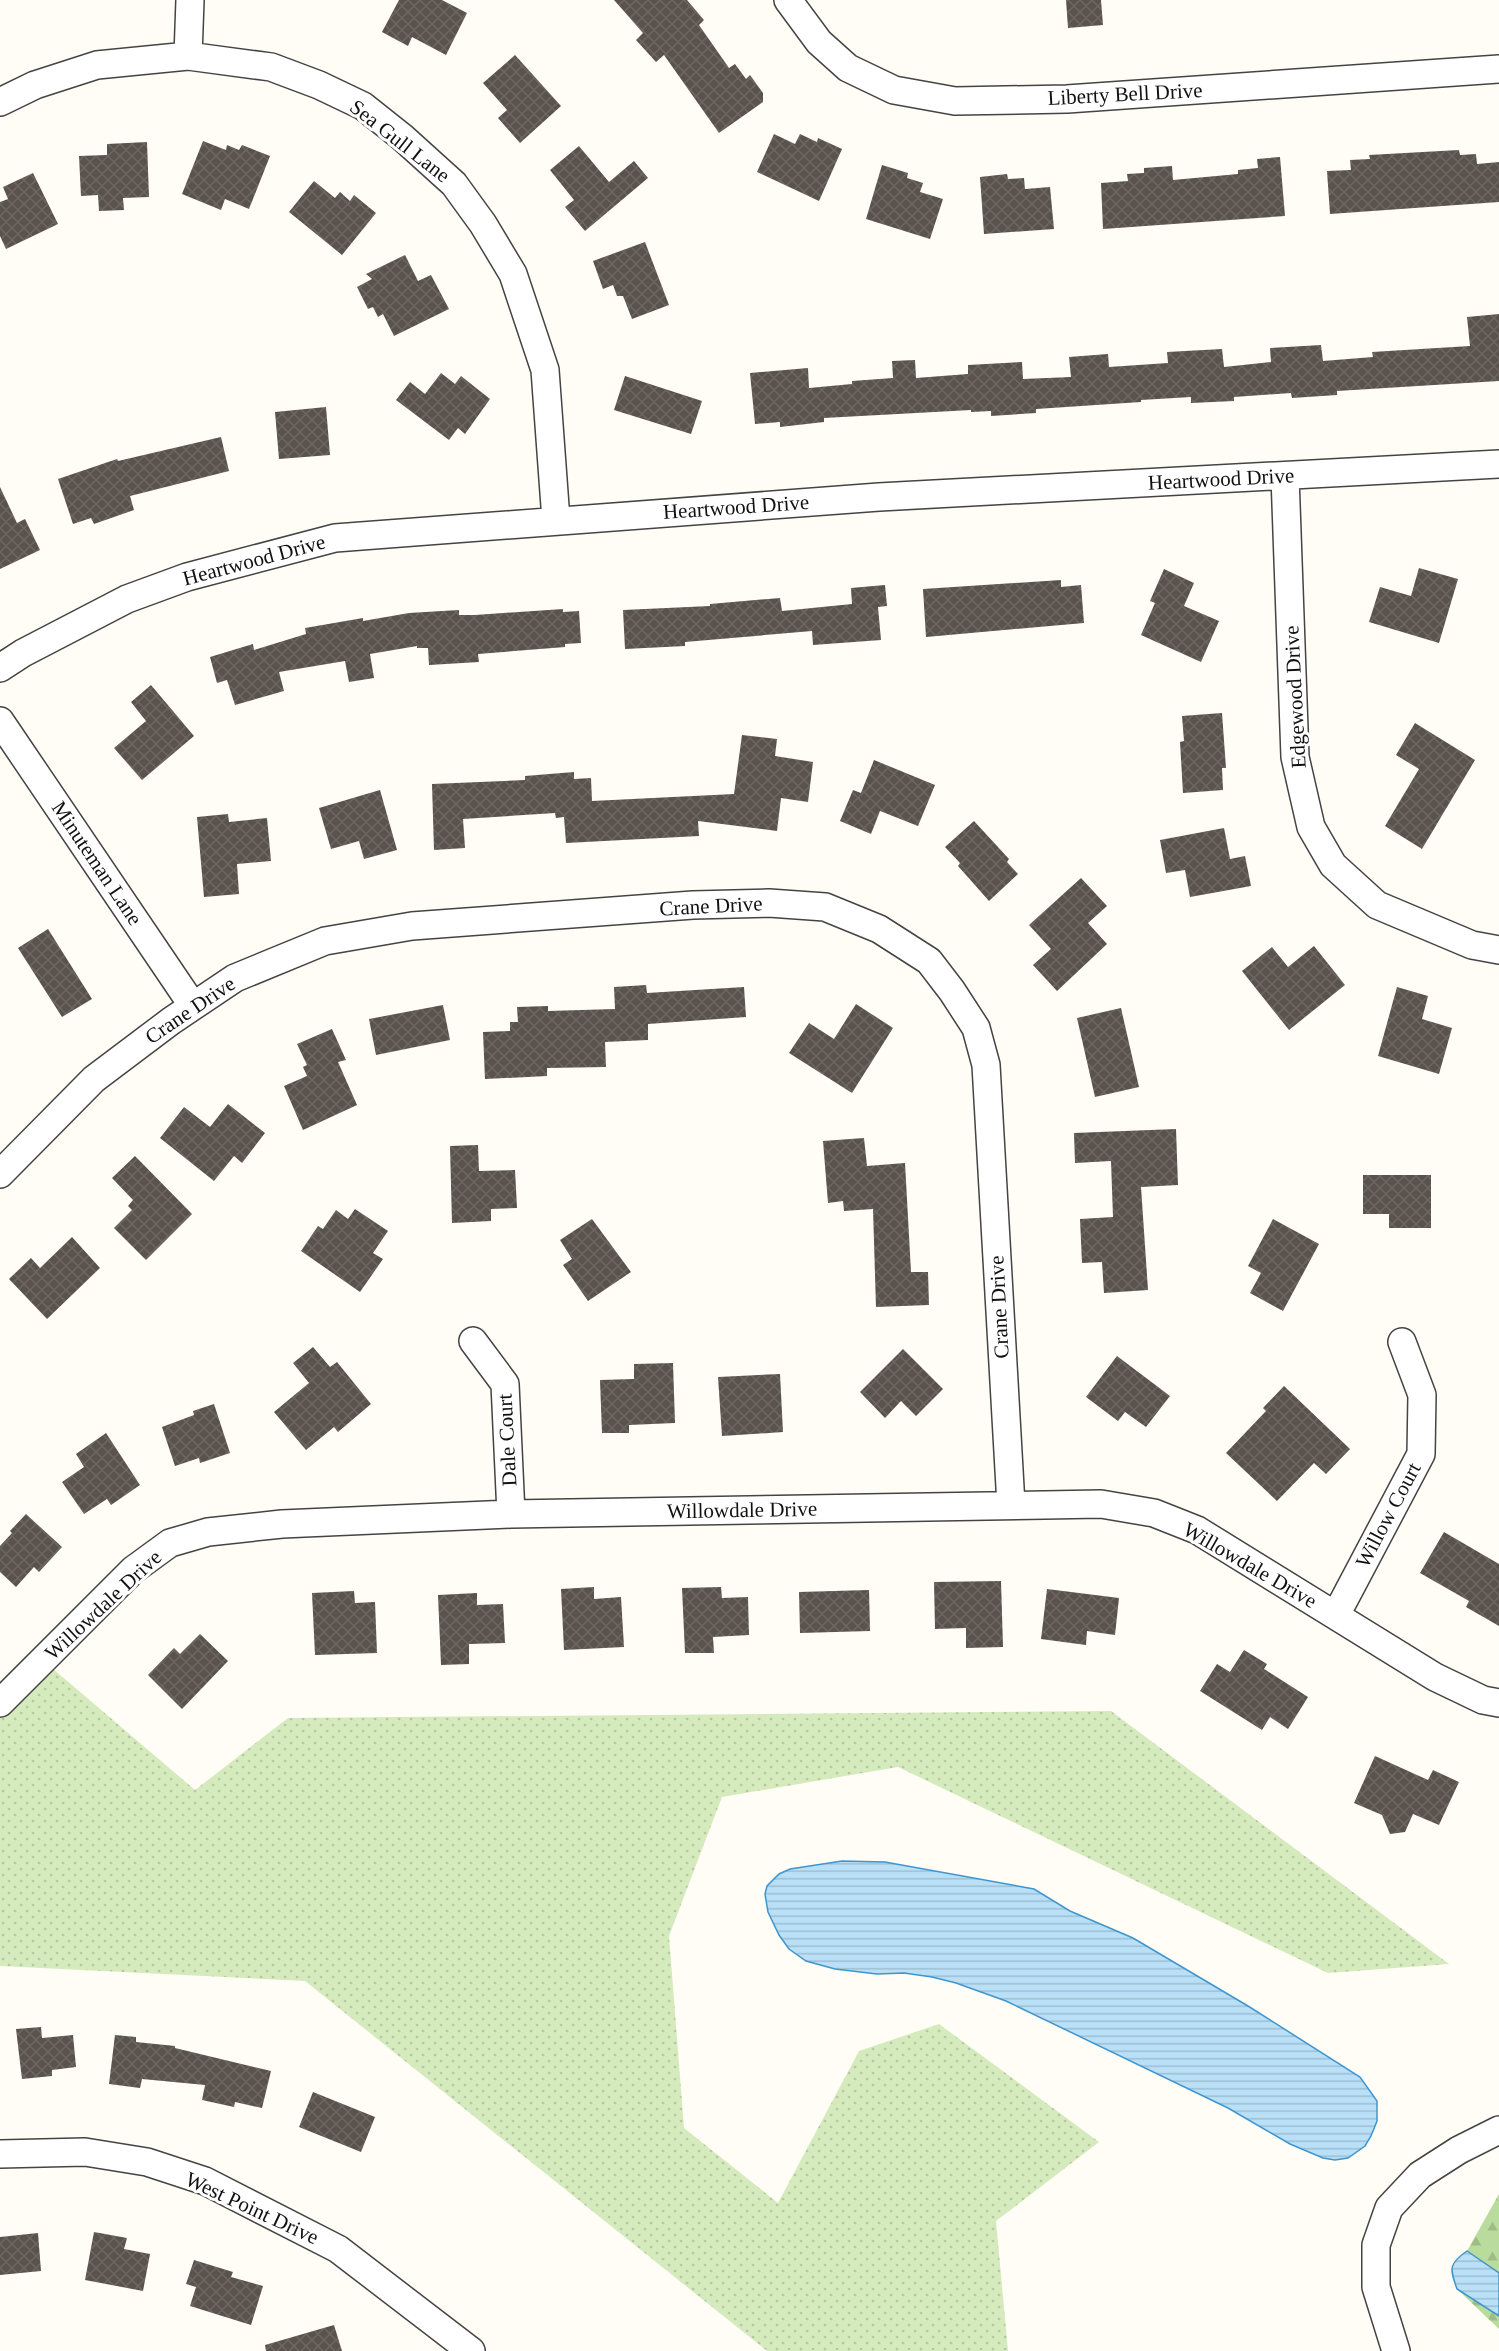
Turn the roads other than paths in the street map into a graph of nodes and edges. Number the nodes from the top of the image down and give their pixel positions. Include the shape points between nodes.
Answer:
1 (190, 0) edge
2 (788, 0) edge
3 (188, 56) junction
4 (1499, 69) edge
5 (0, 102) edge
6 (1499, 464) edge
7 (1286, 476) junction
8 (556, 520) junction
9 (0, 668) edge
10 (0, 721) edge
11 (1499, 950) edge
12 (193, 1006) junction
13 (0, 1174) edge
14 (473, 1341) dead end
15 (1402, 1342) dead end
16 (1011, 1505) junction
17 (510, 1514) junction
18 (1335, 1615) junction
19 (0, 1703) edge
20 (1499, 1703) edge
21 (1499, 2130) edge
22 (0, 2154) edge
23 (463, 2349) edge
24 (1396, 2351) edge

1 - 3 street
2 - 4 street, Liberty Bell Drive via 819,42 848,68 894,90 955,101 1067,99
3 - 5 street, Sea Gull Lane via 98,65 35,85
3 - 8 street, Sea Gull Lane via 271,68 363,106 454,184 513,274 545,370
6 - 7 street, Heartwood Drive
7 - 8 street, Heartwood Drive via 879,497
7 - 11 street, Edgewood Drive via 1295,757 1311,826 1333,865 1377,905 1472,945
8 - 9 street, Heartwood Drive via 335,538 187,577 127,599
10 - 12 street, Minuteman Lane
12 - 13 street, Crane Drive via 94,1079
12 - 16 street, Crane Drive via 235,978 325,942 412,926 770,903 825,906 879,929 929,962 952,991 976,1028 986,1065
14 - 17 street, Dale Court via 505,1384
15 - 18 street, Willow Court via 1422,1395 1421,1454
16 - 17 street, Willowdale Drive
16 - 18 street, Willowdale Drive via 1101,1504 1154,1513 1197,1530
17 - 19 street, Willowdale Drive via 282,1524 208,1532 170,1543 133,1570
18 - 20 street, Willowdale Drive via 1436,1677 1483,1700
21 - 24 street via 1420,2175 1389,2208 1376,2245 1376,2287
22 - 23 street, West Point Drive via 85,2152 147,2162 205,2181 338,2248

